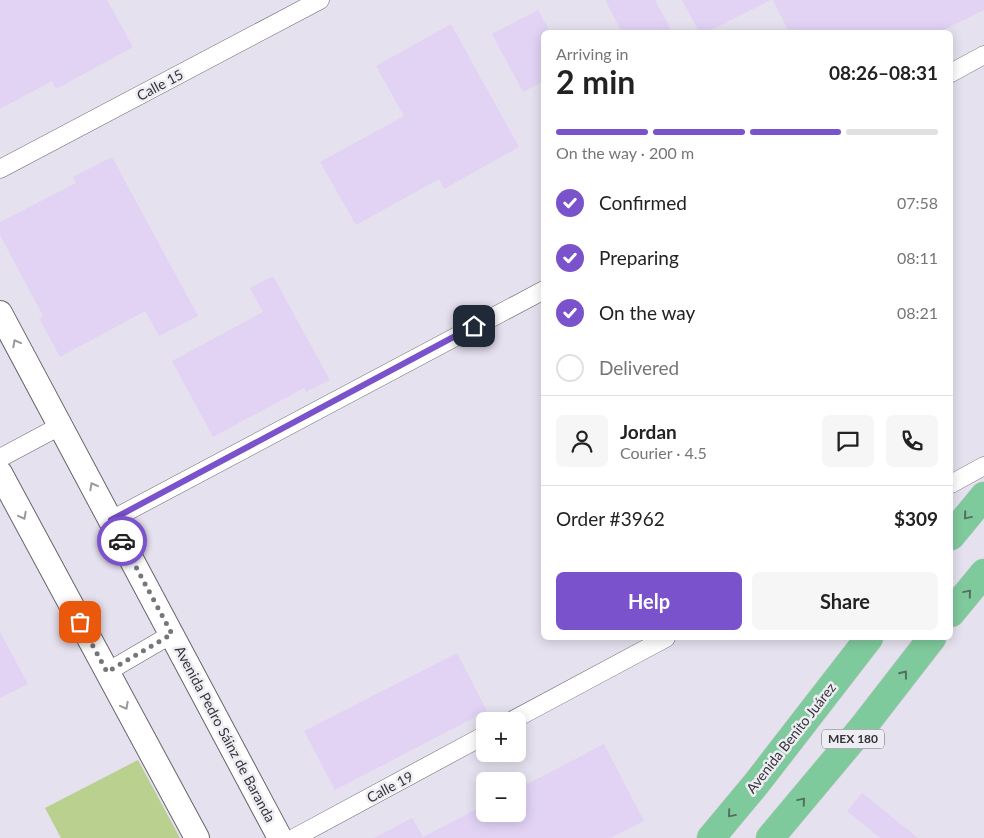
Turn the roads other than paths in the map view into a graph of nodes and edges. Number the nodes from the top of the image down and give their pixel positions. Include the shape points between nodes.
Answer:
1 (320, 0) edge
2 (984, 56) edge
3 (953, 72) edge
4 (0, 169) edge
5 (541, 292) edge
6 (0, 313) edge
7 (60, 426) junction
8 (0, 458) edge
9 (984, 466) edge
10 (0, 473) edge
11 (953, 483) edge
12 (984, 496) edge
13 (111, 520) junction
14 (953, 534) edge
15 (984, 573) edge
16 (953, 611) edge
17 (172, 634) junction
18 (662, 640) edge
19 (867, 640) edge
20 (930, 640) edge
21 (107, 672) junction
22 (526, 713) edge
23 (476, 740) edge
24 (777, 836) edge
25 (197, 838) edge
26 (280, 838) edge
27 (294, 838) edge
28 (711, 838) edge

1 - 4 street, Calle 15
2 - 3 street
5 - 13 street
7 -> 6 street, Avenida Pedro Sáinz de Baranda
7 - 8 street
13 -> 7 street, Avenida Pedro Sáinz de Baranda
9 - 11 street
10 -> 21 street
12 -> 14 main road
13 - 17 street, Avenida Pedro Sáinz de Baranda
16 -> 15 main road
17 - 21 street
17 - 26 street, Avenida Pedro Sáinz de Baranda
18 - 22 street
19 -> 28 main road, Avenida Benito Juárez / MEX 180
24 -> 20 main road, MEX 180
21 -> 25 street
23 - 27 street, Calle 19

